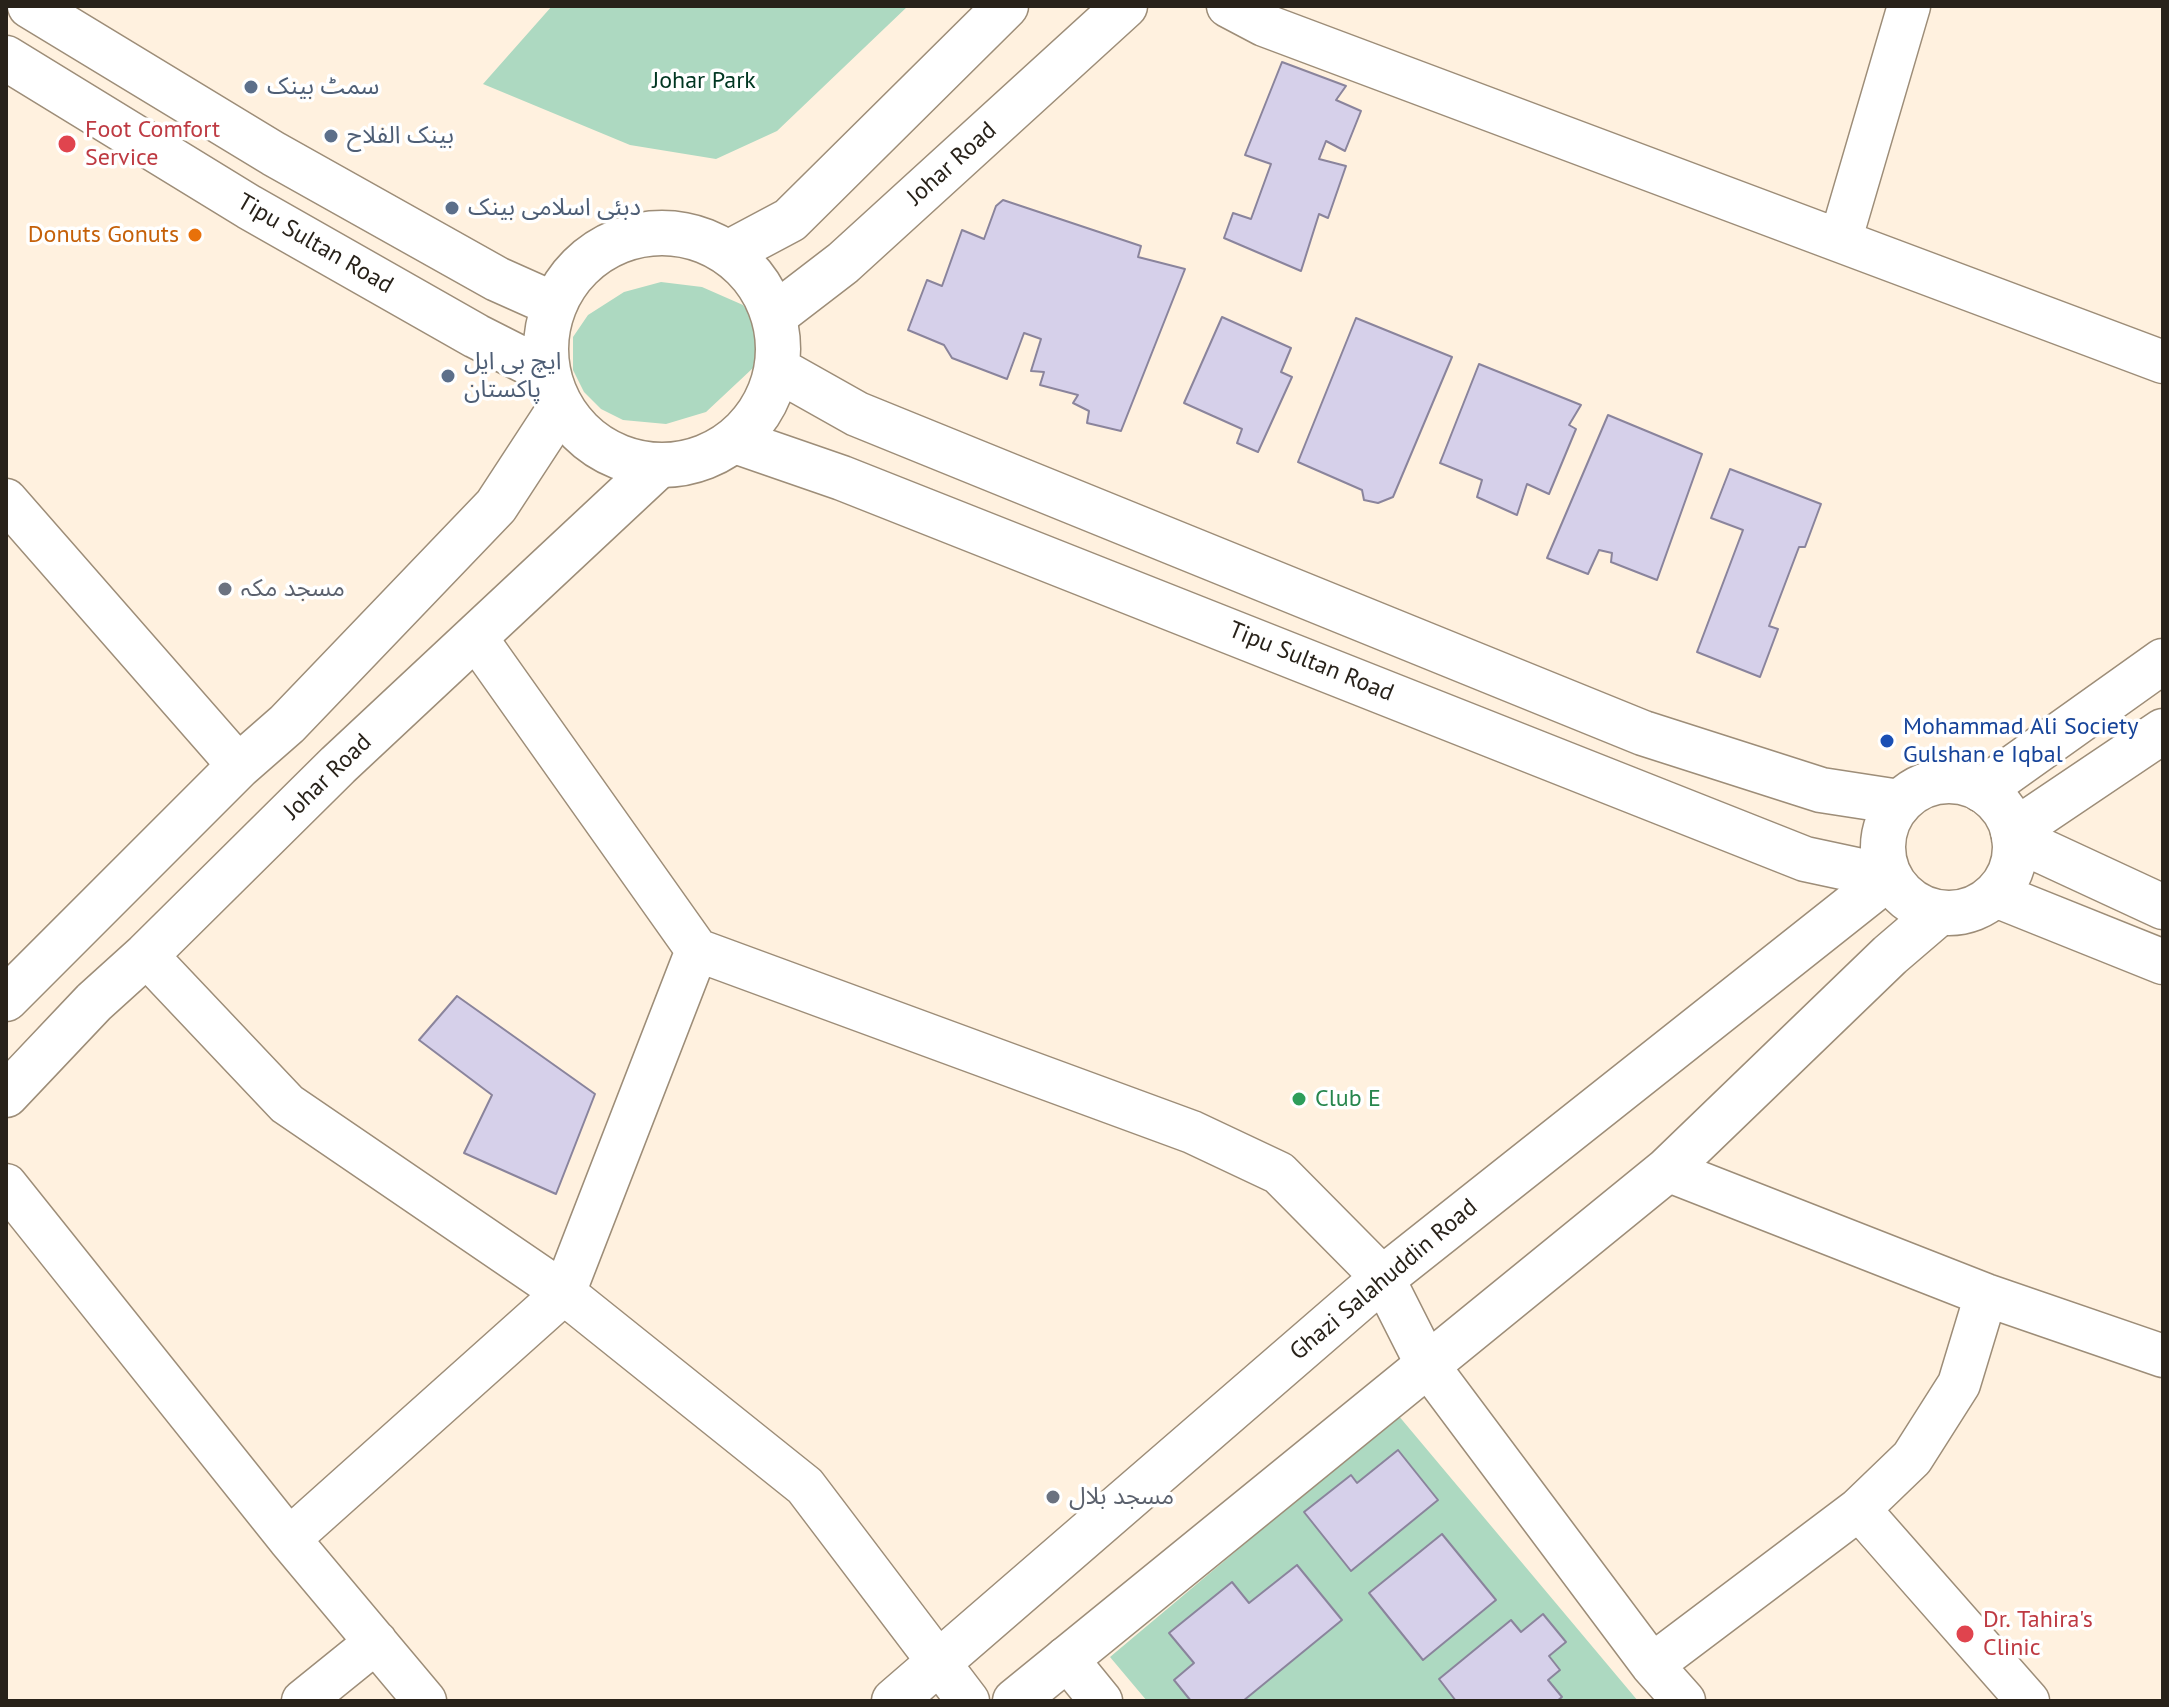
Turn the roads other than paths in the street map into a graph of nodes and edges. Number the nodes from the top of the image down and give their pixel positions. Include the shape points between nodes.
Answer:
1 (30, 6) edge
2 (1006, 6) edge
3 (1125, 6) edge
4 (1228, 6) edge
5 (1909, 6) edge
6 (6, 58) edge
7 (1841, 238) junction
8 (728, 253) junction
9 (553, 304) junction
10 (774, 316) junction
11 (2163, 362) edge
12 (777, 369) junction
13 (554, 390) junction
14 (735, 441) junction
15 (657, 467) junction
16 (6, 500) edge
17 (476, 638) junction
18 (2163, 661) edge
19 (287, 724) junction
20 (2163, 731) edge
21 (338, 765) junction
22 (239, 766) junction
23 (1982, 790) junction
24 (1899, 802) junction
25 (2014, 835) junction
26 (1889, 877) junction
27 (1996, 895) junction
28 (2163, 907) edge
29 (1939, 913) junction
30 (697, 950) junction
31 (146, 955) junction
32 (49, 956) junction
33 (2163, 962) edge
34 (6, 999) edge
35 (94, 1002) junction
36 (6, 1095) edge
37 (1667, 1170) junction
38 (6, 1185) edge
39 (1383, 1278) junction
40 (564, 1293) junction
41 (1986, 1295) junction
42 (2163, 1356) edge
43 (1426, 1363) junction
44 (1859, 1509) junction
45 (289, 1539) junction
46 (376, 1642) junction
47 (1066, 1658) junction
48 (937, 1662) junction
49 (1652, 1665) junction
50 (303, 1701) edge
51 (425, 1701) edge
52 (894, 1701) edge
53 (968, 1701) edge
54 (1015, 1701) edge
55 (1101, 1701) edge
56 (1684, 1701) edge
57 (2028, 1701) edge

1 - 9 street via 274,154 497,279
2 - 8 street via 790,220
3 - 10 street, Johar Road via 843,263
4 - 7 street via 1279,30
5 - 7 street
6 - 13 street, Tipu Sultan Road via 249,207 476,336
7 - 11 street
8 - 9 street via 697,237 663,231 628,236 597,251 571,274
8 - 10 street via 757,280
9 - 13 street via 545,338
10 - 12 street
12 - 14 street via 769,396
12 - 24 street via 857,414 1643,733 1821,790
13 - 15 street via 585,438 619,459
13 - 19 street via 496,506
14 - 15 street via 698,460
14 - 26 street, Tipu Sultan Road via 901,501 1805,859
15 - 17 street, Johar Road
16 - 22 street
17 - 21 street, Johar Road
17 - 30 street
18 - 23 street
19 - 21 street
19 - 22 street
20 - 25 street
21 - 31 street, Johar Road
22 - 32 street
23 - 24 street via 1965,782 1930,783
23 - 25 street via 1996,800
24 - 26 street via 1883,838
25 - 27 street via 2015,859
25 - 28 street
26 - 29 street via 1902,895
26 - 39 street, Ghazi Salahuddin Road
27 - 29 street via 1979,907
27 - 33 street
29 - 37 street
30 - 39 street via 1192,1132 1279,1173
30 - 40 street
31 - 35 street, Johar Road
31 - 40 street via 287,1104
32 - 34 street
32 - 35 street
35 - 36 street, Johar Road
37 - 41 street
37 - 43 street
38 - 45 street
39 - 43 street
39 - 48 street, Ghazi Salahuddin Road
40 - 45 street
40 - 48 street via 805,1486
41 - 42 street
41 - 44 street via 1959,1384 1912,1458
43 - 47 street
43 - 49 street
44 - 49 street
44 - 57 street
45 - 46 street
46 - 50 street
46 - 51 street
47 - 54 street
47 - 55 street
48 - 52 street, Ghazi Salahuddin Road
48 - 53 street
49 - 56 street

